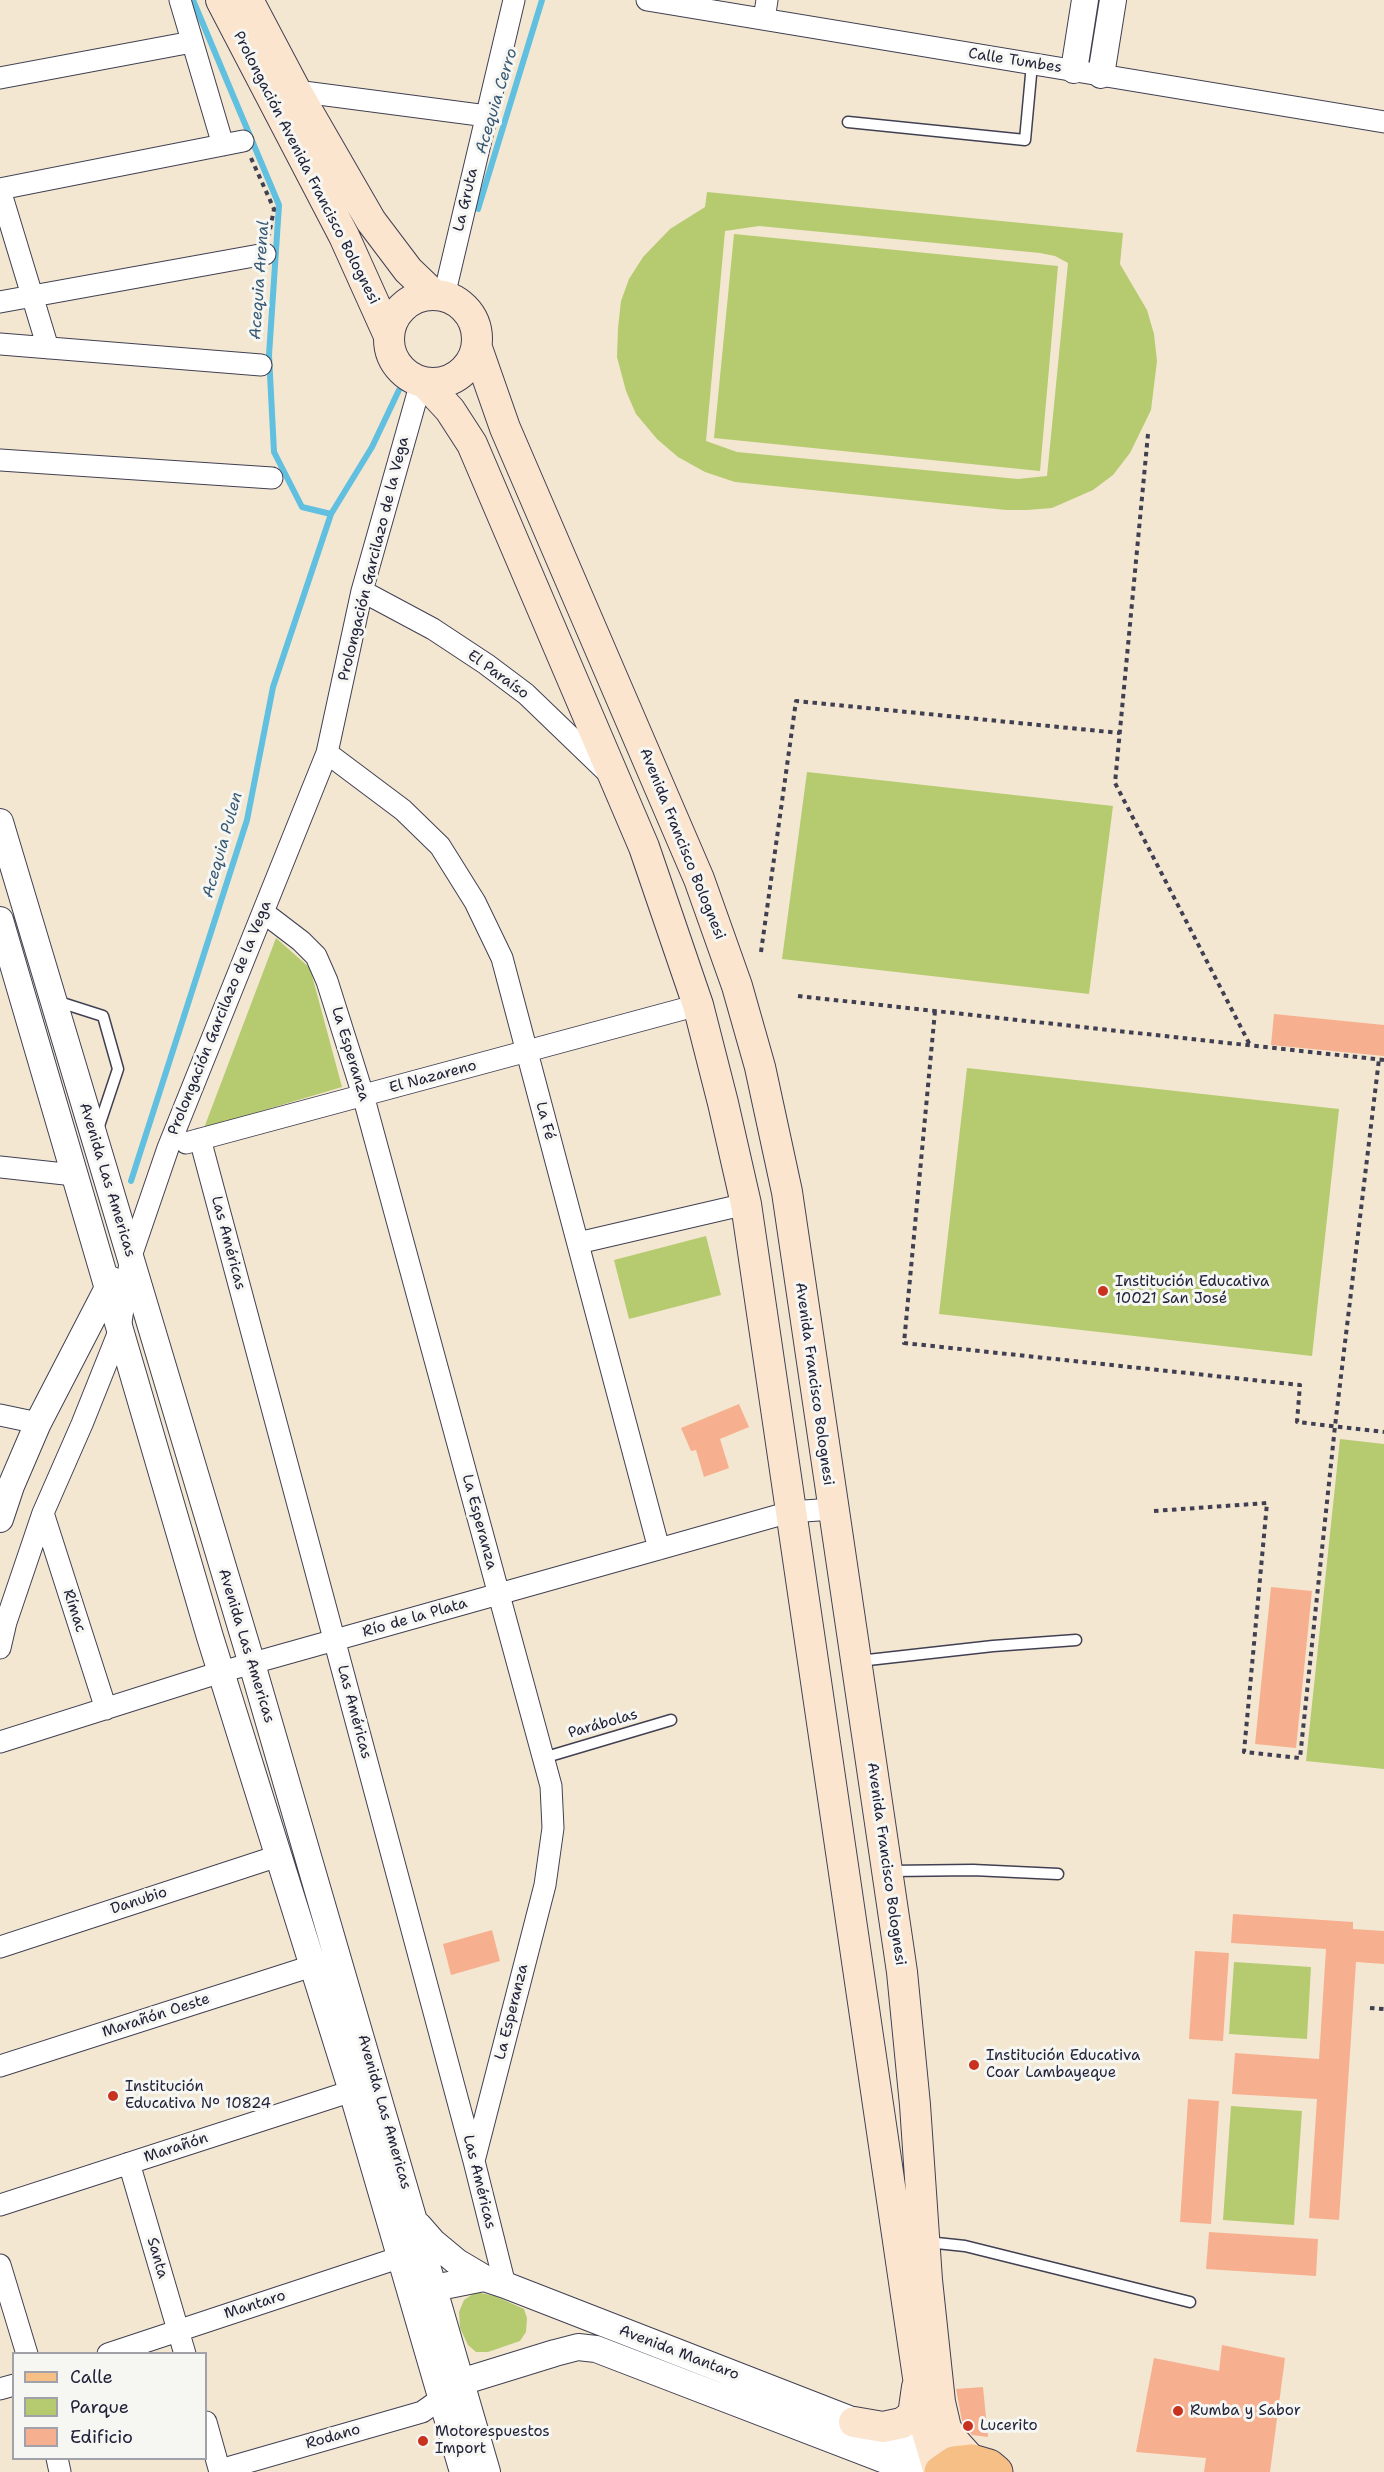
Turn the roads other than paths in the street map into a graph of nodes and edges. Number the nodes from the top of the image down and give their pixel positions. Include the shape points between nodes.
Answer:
1 (180, 0) edge
2 (221, 0) edge
3 (248, 0) edge
4 (514, 0) edge
5 (647, 0) edge
6 (1085, 0) edge
7 (1113, 0) edge
8 (765, 10) edge
9 (192, 42) junction
10 (1032, 64) junction
11 (1074, 70) junction
12 (1101, 75) junction
13 (0, 78) edge
14 (296, 91) junction
15 (487, 116) junction
16 (848, 122) dead end
17 (1384, 122) edge
18 (0, 189) edge
19 (265, 254) road end
20 (439, 295) junction
21 (31, 296) junction
22 (0, 302) edge
23 (389, 336) junction
24 (0, 344) edge
25 (48, 348) junction
26 (477, 348) junction
27 (261, 365) dead end
28 (423, 382) junction
29 (0, 460) edge
30 (272, 478) dead end
31 (362, 591) junction
32 (327, 753) junction
33 (616, 781) junction
34 (0, 822) edge
35 (263, 912) junction
36 (0, 920) edge
37 (9, 983) edge
38 (52, 1000) junction
39 (698, 1005) junction
40 (526, 1051) junction
41 (363, 1095) junction
42 (200, 1139) junction
43 (94, 1140) junction
44 (168, 1148) junction
45 (0, 1167) edge
46 (74, 1175) junction
47 (746, 1204) junction
48 (578, 1243) junction
49 (131, 1257) junction
50 (108, 1286) junction
51 (120, 1329) junction
52 (0, 1415) edge
53 (38, 1423) junction
54 (832, 1509) junction
55 (790, 1512) junction
56 (43, 1513) junction
57 (0, 1520) edge
58 (659, 1549) junction
59 (499, 1594) junction
60 (335, 1640) junction
61 (1076, 1640) dead end
62 (0, 1648) edge
63 (856, 1661) junction
64 (252, 1664) junction
65 (221, 1672) junction
66 (106, 1709) junction
67 (671, 1720) dead end
68 (0, 1742) edge
69 (543, 1758) junction
70 (278, 1856) junction
71 (887, 1871) junction
72 (1058, 1874) dead end
73 (0, 1947) edge
74 (312, 1966) junction
75 (0, 2066) edge
76 (352, 2091) junction
77 (474, 2161) junction
78 (129, 2163) junction
79 (0, 2205) edge
80 (416, 2222) junction
81 (924, 2241) junction
82 (401, 2257) junction
83 (0, 2265) edge
84 (494, 2281) junction
85 (423, 2290) junction
86 (1190, 2302) dead end
87 (564, 2309) junction
88 (178, 2330) junction
89 (26, 2352) edge
90 (114, 2352) edge
91 (184, 2352) edge
92 (555, 2353) junction
93 (918, 2372) junction
94 (452, 2390) junction
95 (854, 2421) junction
96 (207, 2426) edge
97 (994, 2468) edge
98 (220, 2471) edge
99 (463, 2472) edge
100 (487, 2472) edge
101 (907, 2472) edge
102 (930, 2472) edge
103 (940, 2472) edge

1 - 9 street
2 - 23 main road, Prolongación Avenida Francisco Bolognesi via 344,236
3 - 14 main road, Prolongación Avenida Francisco Bolognesi
4 - 15 street, La Gruta
5 - 8 street, Calle Tumbes
6 - 11 street
7 - 12 street
8 - 10 street, Calle Tumbes
9 - 13 street
9 - 18 street via 233,143
10 - 11 street, Calle Tumbes
10 - 16 lane via 1025,140
11 - 12 street, Calle Tumbes
12 - 17 street, Calle Tumbes
14 - 15 street
14 - 20 main road, Prolongación Avenida Francisco Bolognesi via 382,236 408,270
15 - 20 street, La Gruta
18 - 21 street
19 - 21 street
20 - 23 main road via 408,302 396,317
20 - 26 main road via 456,300 466,309 474,321
21 - 22 street
21 - 25 street
23 - 28 main road via 397,364 407,375
24 - 25 street
25 - 27 street
26 - 28 main road via 464,372 438,383
26 - 54 main road, Avenida Francisco Bolognesi via 505,428 699,879 737,986 760,1067 787,1192
28 - 31 street, Prolongación Garcilazo de la Vega
28 - 33 main road via 450,410 472,444
29 - 30 street
31 - 32 street, Prolongación Garcilazo de la Vega
31 - 33 street, El Paraíso via 433,629 486,664 526,694
32 - 35 street, Prolongación Garcilazo de la Vega
32 - 40 street, La Fé via 403,810 440,846 475,902 502,958
33 - 39 main road via 644,847
34 - 38 street, Avenida Las Americas
35 - 41 street, La Esperanza via 316,956
35 - 44 street, Prolongación Garcilazo de la Vega
36 - 37 street, Avenida Las Americas
37 - 46 street, Avenida Las Americas
38 - 43 street, Avenida Las Americas
38 - 43 lane via 103,1016 118,1069
39 - 40 street, El Nazareno
39 - 47 main road
40 - 41 street, El Nazareno
40 - 48 street, La Fé
41 - 42 street, El Nazareno
41 - 59 street, La Esperanza
42 - 44 street, El Nazareno
42 - 60 street, Las Américas
43 - 49 street, Avenida Las Americas
44 - 49 street, Prolongación Garcilazo de la Vega
45 - 46 street
46 - 50 street, Avenida Las Americas
47 - 48 street
47 - 55 main road
48 - 58 street, La Fé
49 - 50 street
49 - 51 street, Prolongación Garcilazo de la Vega
49 - 64 street, Avenida Las Americas
50 - 51 street, Avenida Las Americas
50 - 53 street
51 - 56 street, Prolongación Garcilazo de la Vega
51 - 65 street, Avenida Las Americas
52 - 53 street
53 - 57 street
54 - 55 street, Río de la Plata
54 - 63 main road, Avenida Francisco Bolognesi
55 - 58 street, Río de la Plata
55 - 93 main road
56 - 62 street, Prolongación Garcilazo de la Vega
56 - 66 street, Rímac
58 - 59 street, Río de la Plata
59 - 60 street, Río de la Plata
59 - 69 street, La Esperanza
60 - 64 street, Río de la Plata
60 - 77 street, Las Américas
61 - 63 lane
63 - 71 main road, Avenida Francisco Bolognesi
64 - 65 street, Río de la Plata
64 - 80 street, Avenida Las Americas
65 - 66 street, Río de la Plata
65 - 70 street, Avenida Las Americas
66 - 68 street, Río de la Plata
67 - 69 lane, Parábolas
69 - 77 street, La Esperanza via 551,1786 553,1828 545,1885
70 - 73 street, Danubio
70 - 74 street, Avenida Las Americas
71 - 72 lane
71 - 81 main road, Avenida Francisco Bolognesi via 904,1994
74 - 75 street, Marañón Oeste
74 - 76 street, Avenida Las Americas
76 - 78 street, Marañón
76 - 82 street, Avenida Las Americas
77 - 84 street, Las Américas
78 - 79 street, Marañón
78 - 88 street, Santa
80 - 84 street, Avenida Mantaro via 457,2262
80 - 85 street, Avenida Las Americas
81 - 86 lane via 965,2246
81 - 97 main road, Avenida Francisco Bolognesi via 946,2428
82 - 85 street, Avenida Las Americas
82 - 88 street, Mantaro
83 - 89 street
84 - 85 street
84 - 87 street, Avenida Mantaro
85 - 94 street, Avenida Las Americas
87 - 92 street via 570,2317 570,2338
87 - 95 street, Avenida Mantaro
88 - 90 street, Mantaro
88 - 91 street, Santa
92 - 94 street, Avenida Mantaro
92 - 101 street, Avenida Mantaro via 578,2347 596,2349 898,2465
93 - 95 main road via 913,2415 902,2424 883,2427
93 - 103 main road via 925,2426
94 - 98 street, Rodano via 422,2412
94 - 99 street, Avenida Las Americas
94 - 100 street, Avenida Las Americas
95 - 102 street, Avenida Mantaro via 904,2441
96 - 98 street
97 - 103 main road via 954,2463

